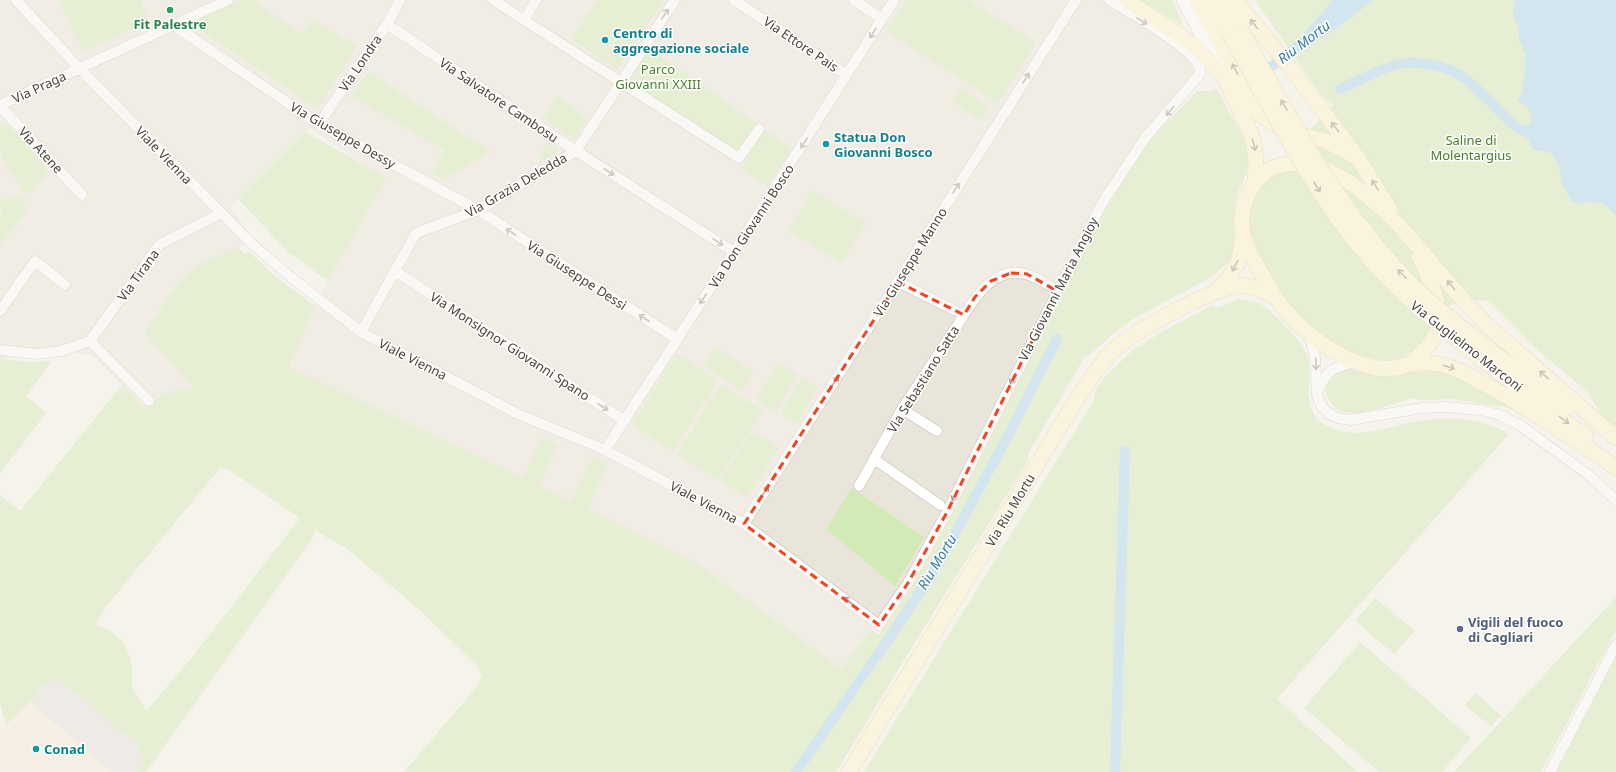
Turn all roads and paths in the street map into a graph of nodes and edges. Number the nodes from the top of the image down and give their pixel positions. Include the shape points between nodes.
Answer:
1 (16, 0) edge
2 (228, 0) edge
3 (400, 0) edge
4 (493, 0) edge
5 (536, 0) edge
6 (675, 0) edge
7 (734, 0) edge
8 (854, 0) edge
9 (894, 0) edge
10 (1076, 0) edge
11 (1109, 0) edge
12 (1127, 0) edge
13 (1183, 0) edge
14 (1197, 0) edge
15 (1211, 0) edge
16 (1226, 0) edge
17 (1235, 0) edge
18 (882, 19) junction
19 (524, 20) junction
20 (386, 24) junction
21 (174, 25) junction
22 (1235, 30) junction
23 (79, 68) junction
24 (847, 75) junction
25 (1226, 79) junction
26 (621, 82) junction
27 (0, 106) edge
28 (1274, 123) junction
29 (319, 124) junction
30 (759, 129) dead end
31 (576, 151) junction
32 (1358, 158) junction
33 (1255, 184) junction
34 (82, 195) dead end
35 (478, 210) junction
36 (221, 213) junction
37 (1404, 230) junction
38 (1243, 234) junction
39 (734, 252) junction
40 (395, 271) junction
41 (898, 282) junction
42 (65, 285) dead end
43 (1057, 291) junction
44 (1215, 292) junction
45 (1276, 298) junction
46 (0, 311) edge
47 (964, 315) junction
48 (361, 332) junction
49 (1309, 334) junction
50 (676, 339) junction
51 (90, 341) junction
52 (0, 350) edge
53 (1491, 359) junction
54 (1354, 362) junction
55 (1411, 364) junction
56 (1317, 394) junction
57 (149, 401) dead end
58 (902, 410) junction
59 (625, 421) junction
60 (937, 431) dead end
61 (1616, 438) edge
62 (1616, 443) edge
63 (605, 450) junction
64 (874, 459) junction
65 (1616, 460) edge
66 (1616, 468) edge
67 (859, 486) dead end
68 (1616, 500) edge
69 (940, 505) dead end
70 (744, 524) junction
71 (879, 625) joint
72 (1616, 645) edge
73 (849, 772) edge
74 (1550, 772) edge

1 - 23 street, Viale Vienna
2 - 21 street, Via Praga
3 - 20 street, Via Londra
4 - 19 street
5 - 19 street
26 -> 6 street, Via Grazia Deledda
7 - 24 street, Via Ettore Pais
8 - 18 street
9 - 18 street, Via Don Giovanni Bosco
41 -> 10 street, Via Giuseppe Manno
11 -> 43 street, Via Giovanni Maria Angioy via 1183,47 1198,63 1201,71 1146,138 1101,205
12 - 25 main road via 1194,45
13 - 25 street
28 -> 14 main road via 1256,104 1239,78
15 - 22 main road
16 - 22 main road
32 -> 17 main road
18 -> 24 street, Via Don Giovanni Bosco
19 - 26 street
20 - 29 street, Via Londra
20 - 31 street, Via Salvatore Cambosu
21 - 23 street, Via Praga
21 - 29 street, Via Giuseppe Dessy
53 -> 22 main road, Via Guglielmo Marconi, bridge via 1422,294 1381,252 1363,229 1333,189
22 -> 53 main road, Via Guglielmo Marconi, bridge via 1297,154 1335,215 1368,257 1418,308
23 - 27 street, Via Praga
23 - 36 street, Viale Vienna
24 -> 39 street, Via Don Giovanni Bosco
25 - 28 main road via 1242,99
25 -> 33 main road via 1252,136 1256,153
26 - 30 street via 739,158
26 - 31 street, Via Grazia Deledda
27 - 34 street, Via Atene
28 - 32 main road via 1290,132 1326,142
29 - 35 street, Via Giuseppe Dessy
31 - 35 street, Via Grazia Deledda
31 -> 39 street, Via Salvatore Cambosu
37 -> 32 main road
33 - 37 main road via 1264,173 1274,167 1290,163 1311,164 1340,176 1355,186
33 - 38 main road via 1244,204
35 - 40 street, Via Grazia Deledda via 416,233
50 -> 35 street, Via Giuseppe Dessì
36 - 48 street, Viale Vienna via 252,244
36 - 51 street, Via Tirana via 159,246
37 - 55 main road via 1434,289 1440,321 1432,340
61 -> 37 main road via 1513,349 1470,308
38 -> 44 main road, Via Riu Mortu via 1238,263
38 - 45 main road via 1255,264
39 -> 50 street, Via Don Giovanni Bosco
40 - 48 street, Via Grazia Deledda
40 -> 59 street, Via Monsignor Giovanni Spano
41 - 47 street, Via Sebastiano Satta
70 -> 41 street, Via Giuseppe Manno
42 - 46 street via 35,261
43 - 47 street via 1021,272 1002,276 982,288
43 -> 71 street, Via Giovanni Maria Angioy via 947,512 908,582
44 - 45 main road, Via Riu Mortu via 1247,286 1262,290
44 - 73 main road, Via Riu Mortu via 1154,322 1115,349 1101,365 1077,399
45 - 49 main road
47 - 58 street, Via Sebastiano Satta
48 - 63 street, Viale Vienna via 518,414
49 - 54 main road
49 -> 56 street via 1315,357
50 - 59 street, Via Don Giovanni Bosco
51 - 52 street via 61,351 38,354
51 - 57 street
53 - 62 main road, Via Guglielmo Marconi
53 -> 65 main road, Via Guglielmo Marconi
54 - 55 main road via 1378,369
54 - 56 street via 1335,367 1327,373
55 -> 66 main road via 1435,362 1456,369 1506,396
56 - 68 street via 1322,408 1338,418 1350,420 1422,408 1447,407 1500,415 1521,426 1586,473
58 - 60 street
58 - 64 street, Via Sebastiano Satta
59 - 63 street, Via Don Giovanni Bosco
63 - 70 street, Viale Vienna
64 - 67 street, Via Sebastiano Satta
64 - 69 street
71 -> 70 street, Viale Vienna
72 - 74 street

